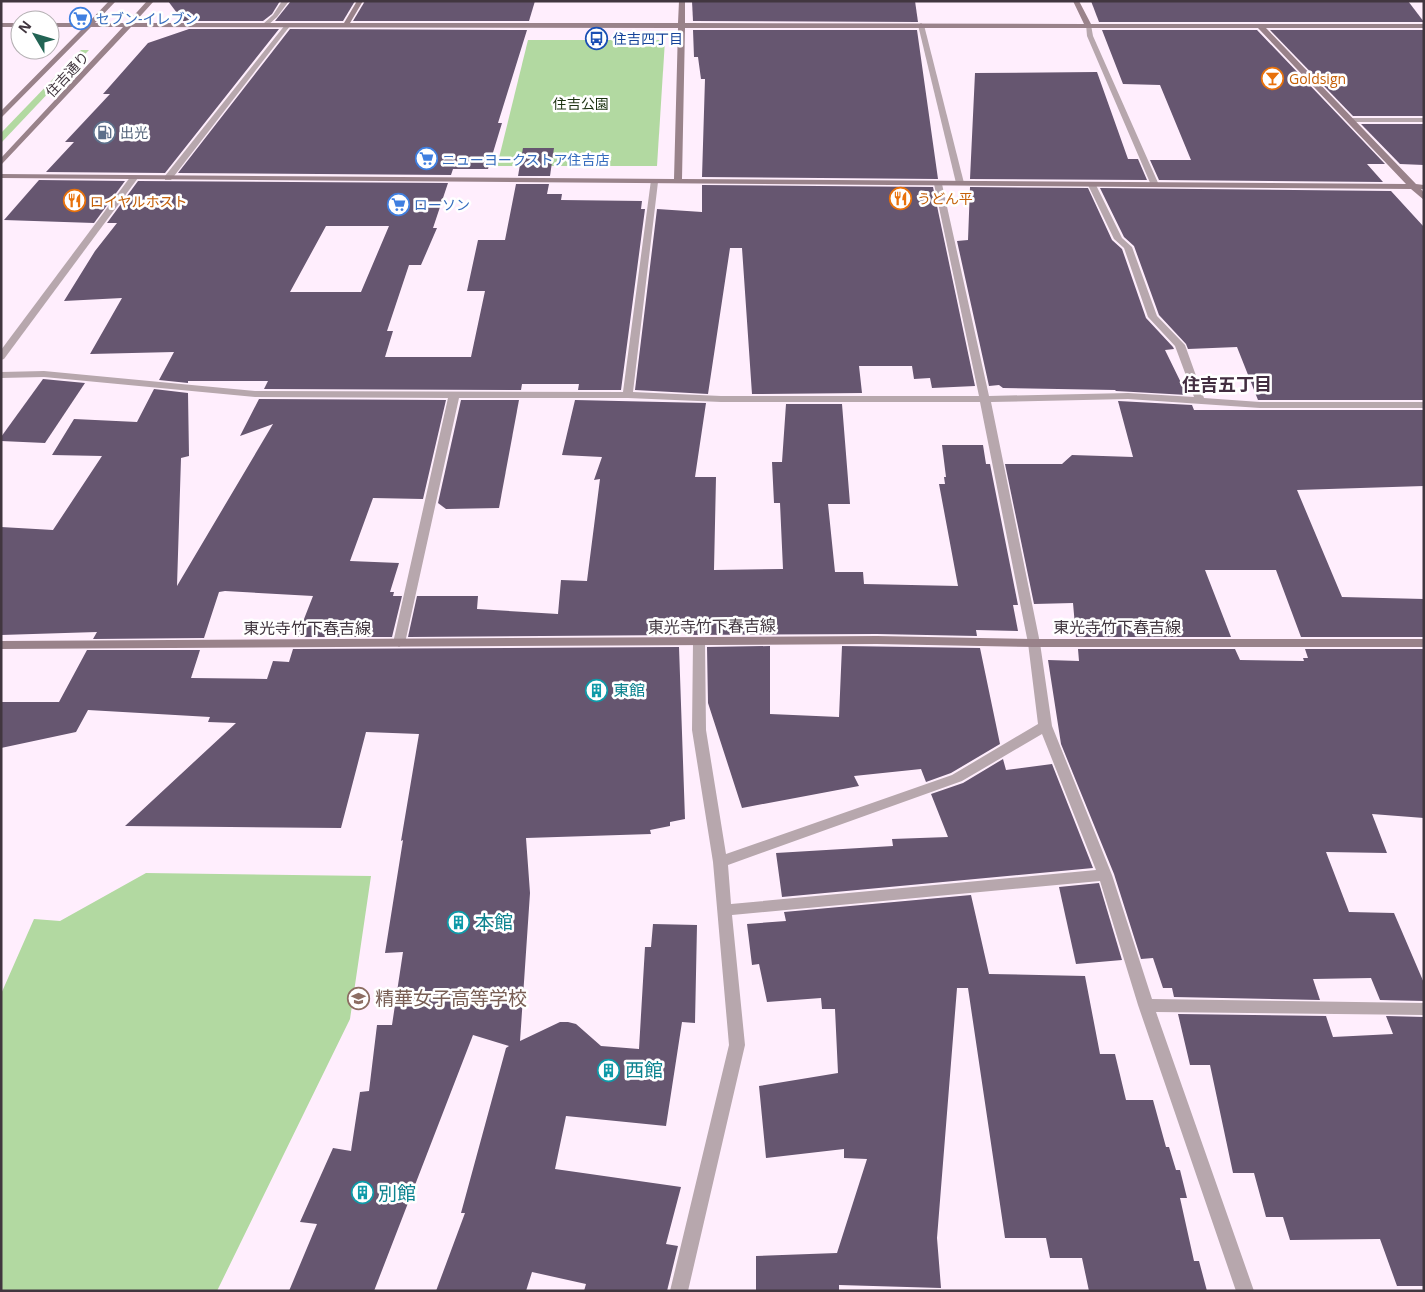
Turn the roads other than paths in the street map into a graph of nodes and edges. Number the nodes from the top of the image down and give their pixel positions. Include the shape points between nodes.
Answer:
1 (113, 1) edge
2 (151, 1) edge
3 (286, 1) edge
4 (360, 1) edge
5 (682, 1) edge
6 (1076, 1) edge
7 (60, 25) edge
8 (90, 25) junction
9 (129, 25) junction
10 (264, 25) junction
11 (346, 25) junction
12 (681, 25) junction
13 (921, 25) junction
14 (1088, 25) junction
15 (287, 26) junction
16 (1260, 26) junction
17 (1424, 26) edge
18 (1, 116) edge
19 (1350, 120) junction
20 (1424, 120) edge
21 (1, 163) edge
22 (1, 176) edge
23 (134, 178) junction
24 (168, 178) junction
25 (654, 182) junction
26 (678, 182) junction
27 (960, 183) junction
28 (938, 184) junction
29 (1092, 185) junction
30 (1155, 185) junction
31 (1413, 187) junction
32 (1424, 187) edge
33 (1424, 198) edge
34 (1, 357) edge
35 (1, 375) edge
36 (454, 395) junction
37 (628, 395) junction
38 (984, 399) junction
39 (1200, 400) junction
40 (1424, 405) edge
41 (699, 642) junction
42 (1424, 643) edge
43 (399, 644) junction
44 (1034, 644) junction
45 (1, 645) edge
46 (1045, 726) junction
47 (720, 862) junction
48 (1105, 875) junction
49 (724, 910) junction
50 (1146, 1005) junction
51 (1424, 1009) edge
52 (679, 1291) edge
53 (1245, 1291) edge

1 - 8 street, 住吉通り
2 - 9 street, 住吉通り
3 - 10 street
4 - 11 street
5 - 12 street
6 - 14 street
7 - 8 street
8 - 9 street
8 - 18 street, 住吉通り
9 - 10 street
9 - 21 street, 住吉通り
10 - 15 street
11 - 12 street
11 - 15 street
12 - 13 street
12 - 26 street
13 - 14 street
13 - 27 street
14 - 16 street
14 - 30 street
15 - 24 street
16 - 17 street
16 - 19 street
19 - 20 street
19 - 31 street
22 - 23 street
23 - 24 street
23 - 34 street
24 - 25 street
25 - 26 street
25 - 37 street
26 - 28 street
27 - 28 street
27 - 29 street
28 - 38 street
29 - 30 street
29 - 39 street via 1118,239 1128,247 1153,317 1180,345
30 - 31 street
31 - 32 street
31 - 33 street
35 - 36 street via 44,374 254,394
36 - 37 street
36 - 43 street
37 - 38 street via 721,399
38 - 39 street via 1128,396
38 - 44 street
39 - 40 street via 1260,404
41 - 43 street, 東光寺竹下春吉線
41 - 44 street, 東光寺竹下春吉線 via 877,640
41 - 47 street via 698,730
42 - 44 street, 東光寺竹下春吉線
43 - 45 street, 東光寺竹下春吉線
44 - 46 street
46 - 47 street via 957,778
46 - 48 street
47 - 49 street
48 - 49 street
48 - 50 street
49 - 52 street via 737,1045
50 - 51 street
50 - 53 street

